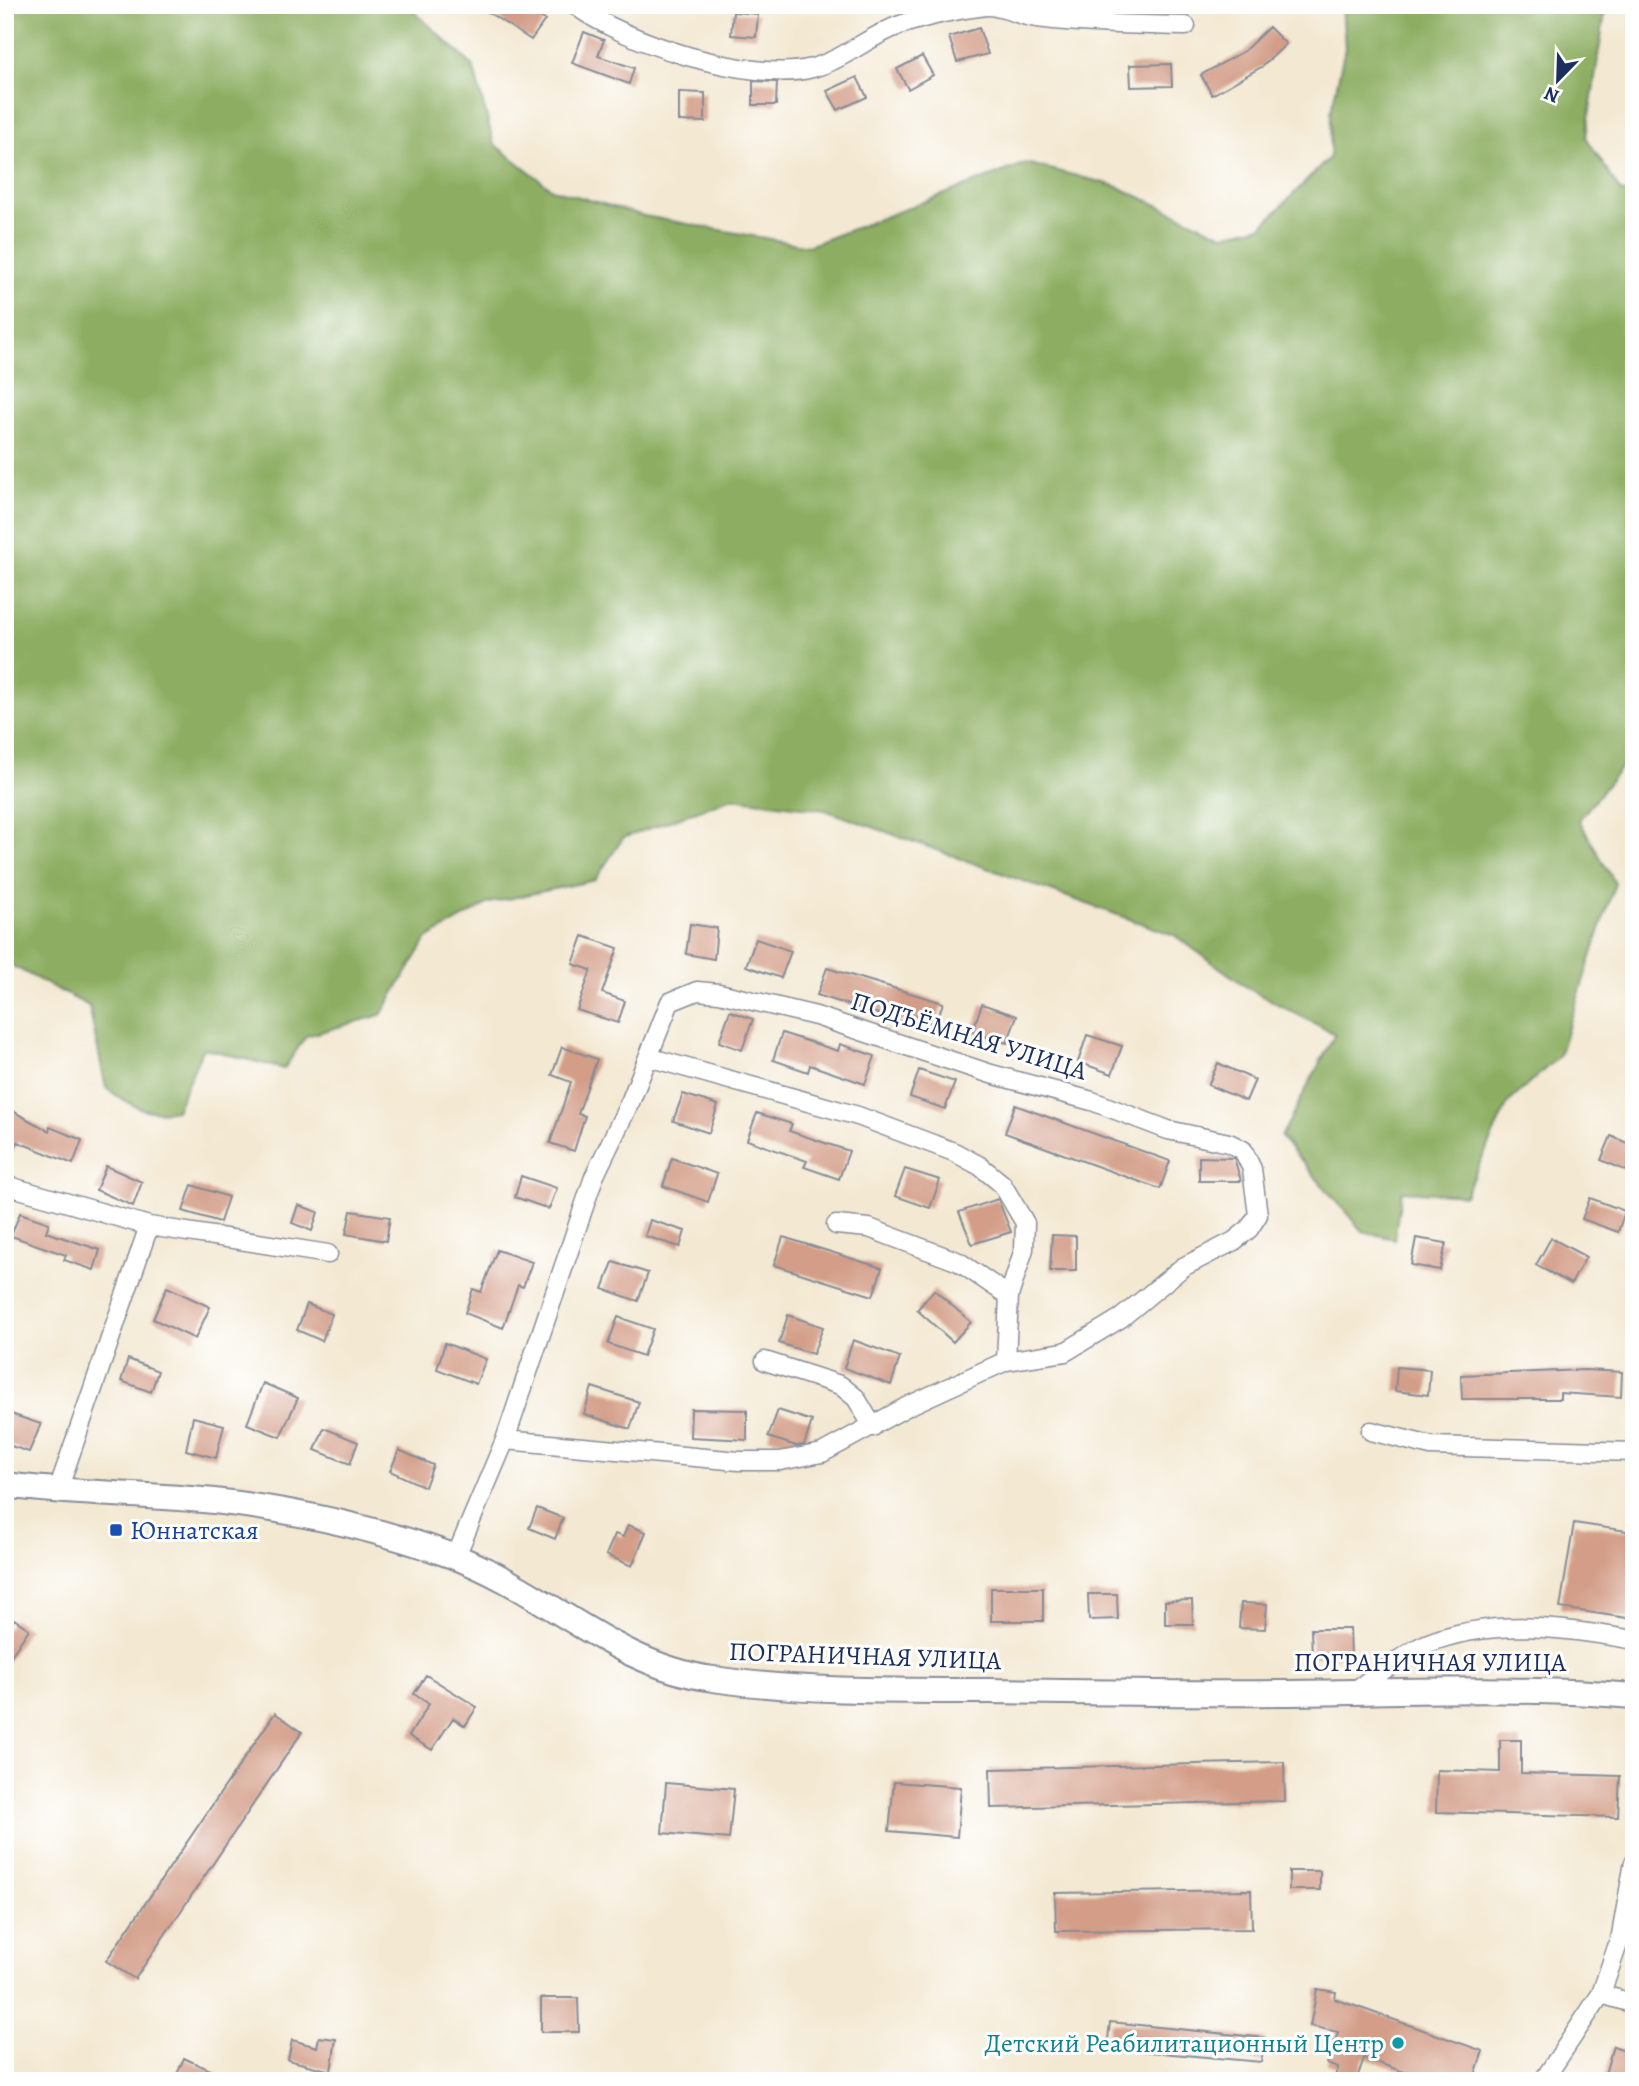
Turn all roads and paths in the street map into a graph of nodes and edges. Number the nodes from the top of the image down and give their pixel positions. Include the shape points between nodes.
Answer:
1 (575, 5) edge
2 (1186, 26) dead end
3 (648, 1057) junction
4 (5, 1185) edge
5 (836, 1225) dead end
6 (149, 1226) junction
7 (328, 1254) dead end
8 (1009, 1296) junction
9 (765, 1361) dead end
10 (1006, 1361) junction
11 (873, 1427) junction
12 (1371, 1431) dead end
13 (506, 1440) junction
14 (1634, 1452) edge
15 (5, 1485) edge
16 (58, 1490) junction
17 (456, 1556) junction
18 (1634, 1640) edge
19 (1354, 1692) junction
20 (1634, 1696) edge
21 (1634, 1862) edge
22 (1601, 1994) junction
23 (1634, 2004) edge
24 (1543, 2081) edge

1 - 2 street via 607,25 648,41 717,64 763,72 812,68 902,24 988,6 1030,18 1079,23
3 - 8 street via 858,1116 980,1166 1002,1184 1025,1223 1024,1249
3 - 10 street, ПОДЪЁМНАЯ УЛИЦА via 670,1002 697,991 719,993 816,1016 1243,1150 1252,1169 1258,1215 1249,1229 1183,1267 1121,1318 1065,1352
3 - 13 street, ПОДЪЁМНАЯ УЛИЦА via 594,1178
4 - 6 street
5 - 8 street via 869,1228 960,1262
6 - 7 street
6 - 16 street
8 - 10 street
9 - 11 street via 840,1385 856,1398
10 - 11 street
11 - 13 street via 822,1453 780,1461
12 - 14 street via 1431,1446
13 - 17 street, ПОДЪЁМНАЯ УЛИЦА
15 - 16 main road, ПОГРАНИЧНАЯ УЛИЦА
16 - 17 main road, ПОГРАНИЧНАЯ УЛИЦА via 271,1508 377,1531
17 - 19 main road, ПОГРАНИЧНАЯ УЛИЦА via 533,1595 628,1655 679,1674 862,1690
18 - 19 street via 1525,1627 1477,1628 1425,1645
19 - 20 main road, ПОГРАНИЧНАЯ УЛИЦА via 1526,1689
21 - 22 street via 1621,1935
22 - 23 street
22 - 24 street

